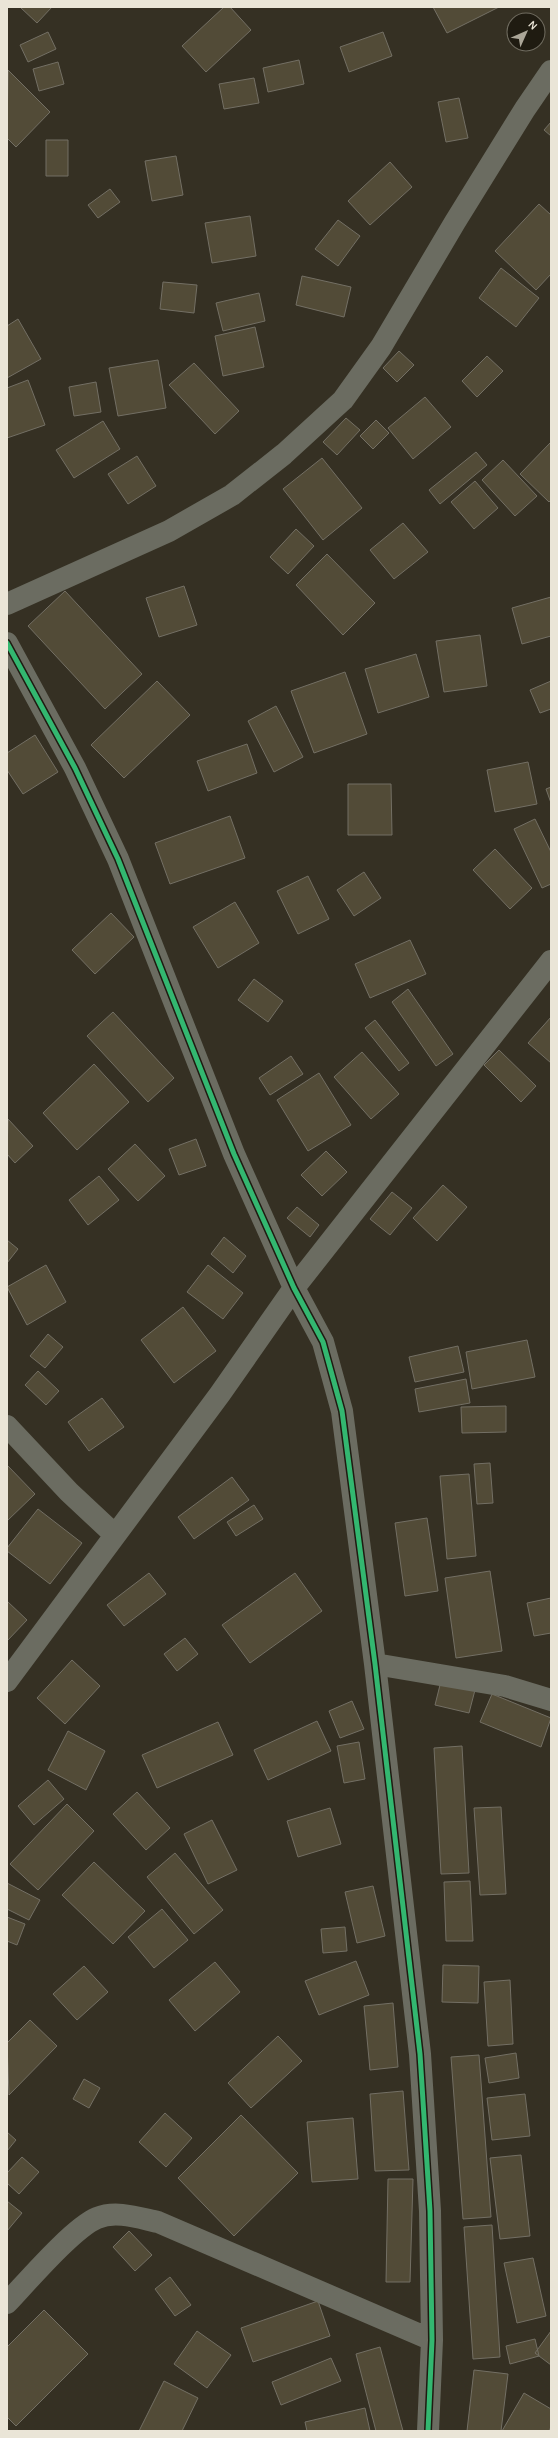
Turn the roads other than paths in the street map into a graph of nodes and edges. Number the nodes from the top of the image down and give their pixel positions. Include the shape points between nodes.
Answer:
1 (551, 71) edge
2 (7, 604) edge
3 (7, 643) edge
4 (551, 961) edge
5 (294, 1288) junction
6 (7, 1426) edge
7 (115, 1535) junction
8 (375, 1664) junction
9 (7, 1681) edge
10 (551, 1700) edge
11 (7, 2303) edge
12 (432, 2340) junction
13 (428, 2431) edge

1 - 2 street via 455,222 382,347 342,400 284,454 232,495 170,531
3 - 5 street via 75,768 118,859 234,1154
4 - 5 street
5 - 7 street
5 - 8 street via 323,1342 342,1411
6 - 7 street via 69,1492
7 - 9 street
8 - 10 street via 505,1686
8 - 12 street via 420,2054 430,2211
11 - 12 street via 76,2233 97,2218 124,2215 158,2222
12 - 13 street

